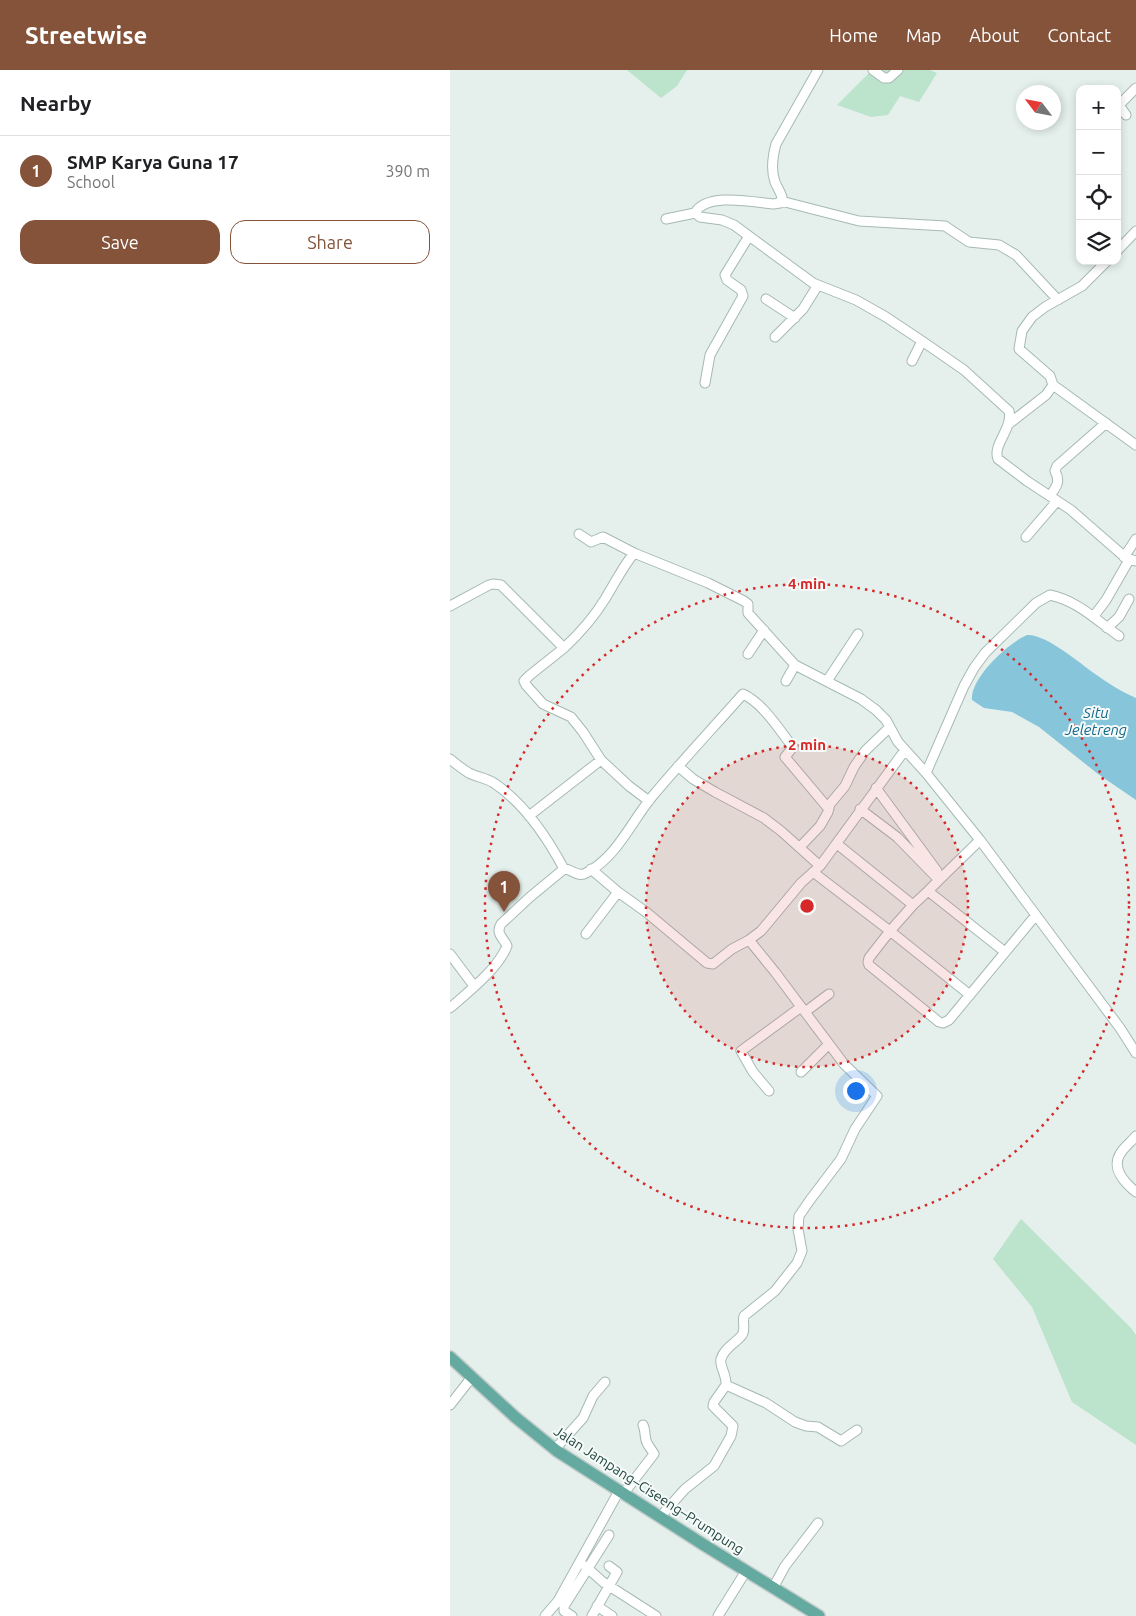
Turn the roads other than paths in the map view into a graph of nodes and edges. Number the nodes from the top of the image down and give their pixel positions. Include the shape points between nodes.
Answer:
1 (818, 70) edge
2 (873, 70) edge
3 (898, 70) edge
4 (1136, 88) edge
5 (1126, 115) dead end
6 (781, 201) junction
7 (695, 213) junction
8 (666, 220) dead end
9 (1136, 231) edge
10 (749, 236) junction
11 (1121, 247) edge
12 (1104, 265) edge
13 (818, 285) junction
14 (766, 300) dead end
15 (1058, 300) junction
16 (795, 318) junction
17 (775, 337) dead end
18 (922, 341) junction
19 (912, 361) dead end
20 (705, 383) dead end
21 (1053, 385) junction
22 (1010, 423) junction
23 (1106, 424) junction
24 (1136, 445) edge
25 (1054, 498) junction
26 (579, 534) dead end
27 (1026, 536) dead end
28 (1136, 539) edge
29 (634, 553) junction
30 (1130, 559) edge
31 (1129, 599) dead end
32 (450, 606) edge
33 (1094, 616) junction
34 (1107, 628) junction
35 (764, 630) junction
36 (858, 634) dead end
37 (1119, 636) dead end
38 (564, 648) junction
39 (748, 654) dead end
40 (796, 665) junction
41 (786, 681) dead end
42 (827, 681) junction
43 (890, 727) junction
44 (905, 750) junction
45 (450, 759) edge
46 (601, 760) junction
47 (678, 766) junction
48 (926, 773) junction
49 (876, 788) junction
50 (649, 801) junction
51 (828, 808) junction
52 (860, 809) junction
53 (529, 816) junction
54 (980, 840) junction
55 (837, 844) junction
56 (800, 847) junction
57 (564, 869) junction
58 (592, 869) junction
59 (817, 869) junction
60 (940, 879) junction
61 (928, 891) junction
62 (618, 892) junction
63 (913, 904) junction
64 (1036, 915) junction
65 (890, 931) junction
66 (586, 934) dead end
67 (749, 940) junction
68 (1004, 952) junction
69 (450, 954) edge
70 (474, 986) junction
71 (829, 994) dead end
72 (970, 995) junction
73 (450, 1008) edge
74 (803, 1009) junction
75 (828, 1045) junction
76 (1136, 1053) edge
77 (801, 1072) dead end
78 (769, 1092) dead end
79 (1135, 1139) edge
80 (1136, 1192) edge
81 (450, 1357) edge
82 (472, 1377) junction
83 (605, 1382) dead end
84 (726, 1385) junction
85 (450, 1405) edge
86 (643, 1425) dead end
87 (857, 1430) dead end
88 (555, 1449) junction
89 (622, 1492) junction
90 (660, 1518) junction
91 (818, 1523) dead end
92 (609, 1535) dead end
93 (580, 1561) junction
94 (608, 1566) dead end
95 (587, 1569) junction
96 (746, 1571) junction
97 (610, 1587) junction
98 (773, 1588) junction
99 (597, 1606) junction
100 (546, 1616) edge
101 (572, 1616) edge
102 (592, 1616) edge
103 (612, 1616) edge
104 (656, 1616) edge
105 (718, 1616) edge
106 (818, 1616) edge

1 - 6 street via 776,144 773,173
2 - 3 street via 889,78
4 - 5 street via 1120,104
6 - 7 street via 772,204 720,200 705,204
6 - 15 street via 859,221 945,226 969,242 999,245 1016,255
7 - 8 street
7 - 10 street via 734,225
9 - 11 street
10 - 13 street
10 - 20 street via 725,275 743,296 710,355
12 - 15 street via 1082,286
13 - 16 street
13 - 18 street via 856,300
14 - 16 street
15 - 21 street via 1032,317 1022,331 1019,349 1050,376
16 - 17 street
18 - 19 street
18 - 22 street via 964,370 1006,408
21 - 22 street via 1046,395
21 - 23 street
22 - 25 street via 997,451 998,459
23 - 24 street
23 - 25 street via 1057,466 1055,471 1059,482
25 - 27 street
25 - 30 street
26 - 29 street via 591,542 603,538
28 - 30 street
29 - 35 street via 744,601 748,604 748,613
29 - 38 street via 600,607
30 - 33 street
31 - 34 street via 1119,617
32 - 38 street via 489,585 501,585
33 - 34 street
33 - 48 street via 1059,597 1050,595 1036,603 985,653 968,676
34 - 37 street
35 - 39 street
35 - 40 street
36 - 42 street
38 - 46 street via 524,681 543,704 571,717
40 - 41 street
40 - 42 street
42 - 43 street via 876,710
43 - 44 street
43 - 51 street via 865,751
44 - 48 street
44 - 49 street
45 - 53 street via 469,773 493,782
46 - 50 street
46 - 53 street
47 - 50 street
47 - 51 street via 743,694 762,709 793,747 785,757
47 - 56 street via 700,783 764,818
48 - 54 street
49 - 52 street
49 - 60 street
50 - 58 street via 620,843
51 - 56 street via 820,826
52 - 55 street
52 - 60 street via 897,837
53 - 57 street
54 - 60 street
54 - 64 street
55 - 59 street
55 - 63 street
56 - 59 street
57 - 58 street via 582,875
57 - 70 street via 501,924 499,932 506,948
58 - 62 street
59 - 65 street
59 - 67 street
60 - 61 street
61 - 63 street
61 - 68 street
62 - 66 street
62 - 67 street via 707,963 715,962
63 - 65 street
64 - 68 street
64 - 76 street
65 - 72 street
65 - 72 street via 869,958 872,969 939,1022 949,1020
67 - 74 street
68 - 72 street
69 - 70 street
70 - 73 street
71 - 74 street
74 - 75 street
74 - 78 street via 741,1051
75 - 77 street
75 - 84 street via 876,1098 841,1159 799,1216 802,1246 797,1263 775,1291 744,1316 742,1334 722,1355 720,1363
79 - 80 street via 1120,1154 1118,1164 1121,1177
81 - 82 main road, Jalan Jampang–Ciseeng–Prumpung
82 - 85 street
82 - 88 main road, Jalan Jampang–Ciseeng–Prumpung
83 - 88 street via 592,1396 583,1418
84 - 87 street via 766,1403 795,1422 818,1427 841,1441
84 - 90 street via 713,1406 733,1426 731,1436 714,1466 685,1489
86 - 89 street via 646,1442 654,1454
88 - 89 main road, Jalan Jampang–Ciseeng–Prumpung
89 - 90 main road, Jalan Jampang–Ciseeng–Prumpung
89 - 93 street
90 - 96 main road, Jalan Jampang–Ciseeng–Prumpung
91 - 98 street via 785,1566
92 - 95 street
93 - 95 street
93 - 100 street
94 - 97 street via 617,1572
95 - 97 street
95 - 101 street via 564,1606 564,1611
96 - 98 main road, Jalan Jampang–Ciseeng–Prumpung
96 - 105 street
97 - 99 street
97 - 104 street
98 - 106 main road, Jalan Jampang–Ciseeng–Prumpung
99 - 102 street
99 - 103 street

